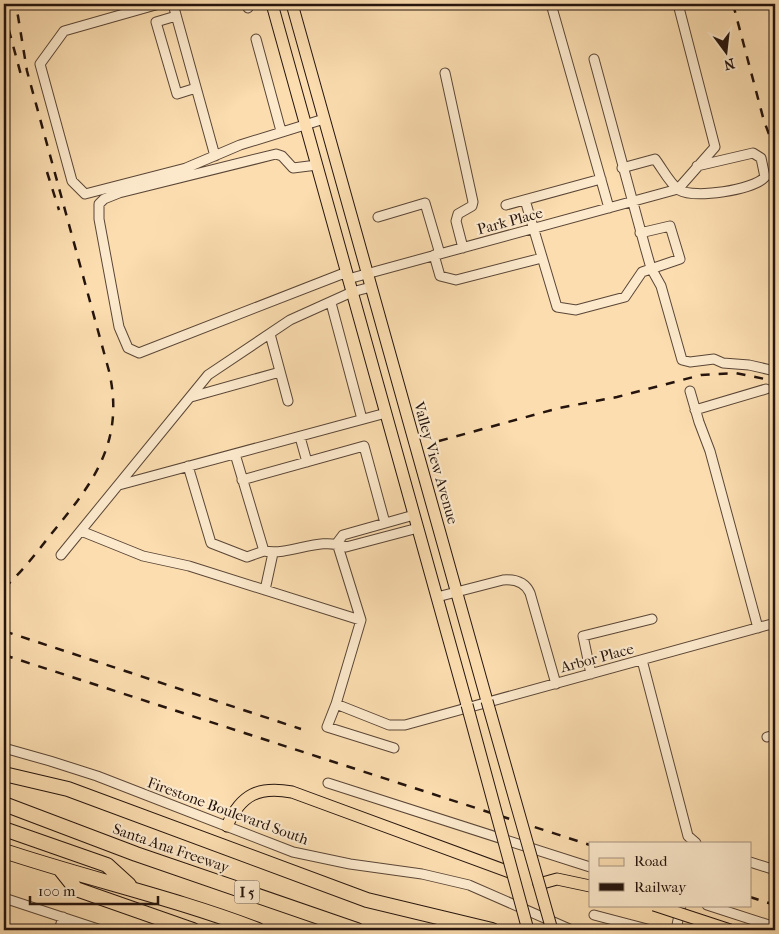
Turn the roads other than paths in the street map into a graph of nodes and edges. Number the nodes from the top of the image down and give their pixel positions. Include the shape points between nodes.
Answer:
1 (159, 4) edge
2 (173, 4) edge
3 (272, 4) edge
4 (292, 4) edge
5 (551, 4) edge
6 (678, 4) edge
7 (176, 16) junction
8 (256, 39) dead end
9 (594, 59) dead end
10 (445, 73) dead end
11 (196, 88) junction
12 (324, 118) junction
13 (305, 123) junction
14 (281, 131) junction
15 (215, 156) junction
16 (317, 165) junction
17 (697, 166) junction
18 (622, 168) junction
19 (600, 179) junction
20 (678, 189) junction
21 (525, 200) junction
22 (631, 202) junction
23 (506, 205) dead end
24 (609, 208) junction
25 (378, 217) dead end
26 (533, 229) junction
27 (640, 233) junction
28 (463, 248) junction
29 (437, 255) junction
30 (542, 258) junction
31 (651, 268) junction
32 (367, 274) junction
33 (348, 275) junction
34 (371, 287) junction
35 (352, 292) junction
36 (331, 303) junction
37 (270, 334) junction
38 (775, 371) edge
39 (280, 372) junction
40 (766, 389) dead end
41 (690, 391) dead end
42 (191, 397) junction
43 (288, 401) dead end
44 (695, 410) junction
45 (386, 413) junction
46 (362, 419) junction
47 (300, 437) junction
48 (235, 454) junction
49 (307, 462) junction
50 (188, 466) junction
51 (242, 480) junction
52 (119, 485) junction
53 (414, 515) junction
54 (385, 523) junction
55 (418, 528) junction
56 (81, 531) junction
57 (337, 543) junction
58 (268, 552) junction
59 (61, 555) dead end
60 (265, 590) junction
61 (456, 592) junction
62 (438, 597) junction
63 (652, 619) dead end
64 (360, 620) junction
65 (775, 623) edge
66 (758, 628) junction
67 (642, 660) junction
68 (591, 674) junction
69 (556, 684) junction
70 (336, 704) junction
71 (4, 748) edge
72 (394, 748) dead end
73 (4, 774) edge
74 (328, 783) dead end
75 (4, 804) edge
76 (227, 826) junction
77 (4, 828) edge
78 (695, 842) edge
79 (4, 851) edge
80 (752, 863) edge
81 (589, 868) edge
82 (60, 869) junction
83 (775, 870) edge
84 (512, 873) junction
85 (539, 884) junction
86 (589, 886) edge
87 (131, 888) junction
88 (4, 898) edge
89 (657, 906) edge
90 (681, 906) edge
91 (710, 906) edge
92 (594, 915) dead end
93 (63, 917) junction
94 (775, 927) edge
95 (59, 930) edge
96 (101, 930) edge
97 (193, 930) edge
98 (258, 930) edge
99 (358, 930) edge
100 (492, 930) edge
101 (528, 930) edge
102 (552, 930) edge
103 (572, 930) edge
104 (651, 930) edge
105 (676, 930) edge
106 (730, 930) edge

1 - 15 street via 64,31 40,64 72,181 85,194 186,168
2 - 7 street
3 - 13 main road
4 - 12 main road, Valley View Avenue
5 - 19 street
6 - 17 street via 715,147
7 - 11 street
7 - 11 street via 156,22 177,94
8 - 14 street
9 - 18 street
10 - 28 street via 473,202 458,214 456,221
11 - 15 street
12 - 13 street
12 - 32 main road, Valley View Avenue
13 - 14 street
13 - 16 main road
14 - 15 street
16 - 33 main road
16 - 33 street, Park Place via 293,168 276,154 104,199 99,204 98,218 120,327 128,348 138,354
17 - 20 street
17 - 20 street via 753,153 760,158 766,177 760,182 726,191 695,195
18 - 20 street via 655,159
18 - 22 street
19 - 21 street
19 - 24 street
20 - 22 street, Park Place
21 - 23 street
21 - 26 street
22 - 24 street, Park Place
22 - 27 street
24 - 26 street, Park Place
25 - 29 street via 425,203
26 - 28 street, Park Place
26 - 30 street
27 - 31 street
27 - 31 street via 670,226 680,259
28 - 29 street, Park Place
29 - 30 street via 440,276 456,280
29 - 32 street, Park Place
30 - 31 street via 557,307 576,310 625,297 642,272
31 - 38 street via 661,286 682,360 714,359
32 - 33 street, Park Place
32 - 34 main road, Valley View Avenue
33 - 35 main road
34 - 35 street
34 - 61 main road, Valley View Avenue
35 - 36 street
35 - 45 main road
36 - 37 street via 290,320
36 - 46 street
37 - 39 street
37 - 42 street via 208,375
39 - 42 street
39 - 43 street
40 - 44 street
41 - 44 street
42 - 52 street
44 - 66 street via 710,452
45 - 46 street
45 - 53 main road
46 - 47 street
47 - 48 street
47 - 49 street
48 - 50 street
48 - 51 street
49 - 51 street
49 - 54 street via 364,446
50 - 52 street
50 - 58 street via 211,543 247,557
51 - 58 street
52 - 56 street
53 - 54 street
53 - 55 main road
54 - 57 street via 343,535
55 - 57 street via 346,546
55 - 62 main road
56 - 59 street
56 - 60 street via 143,556 189,566
57 - 58 street via 320,543 278,554
57 - 64 street
58 - 60 street
60 - 64 street
61 - 62 street, Arbor Place
61 - 69 street, Arbor Place via 507,579 525,586 530,593
61 - 85 main road, Valley View Avenue, bridge
62 - 84 main road, bridge
63 - 68 street via 583,636
64 - 70 street
65 - 66 street, Arbor Place
66 - 67 street, Arbor Place
67 - 68 street, Arbor Place
67 - 78 street via 688,836
68 - 69 street, Arbor Place
69 - 70 street via 396,726
70 - 72 street via 328,727
71 - 76 street, Firestone Boulevard South via 87,773
73 - 100 highway via 68,789 367,900
74 - 81 street
75 - 99 highway, Santa Ana Freeway / I 5 via 136,854
76 - 84 main road via 243,800 253,794 266,790 292,792
76 - 103 street, Firestone Boulevard South via 293,852 469,885
77 - 87 highway via 107,865
79 - 82 highway, I 5
80 - 83 street
82 - 87 highway, I 5
82 - 97 highway via 76,889
84 - 101 main road, bridge
85 - 86 main road via 557,879
85 - 102 main road, Valley View Avenue, bridge
87 - 98 highway, I 5
88 - 93 street
89 - 106 main road, bridge
90 - 105 street
91 - 94 street
92 - 104 street
93 - 95 street
93 - 96 street

